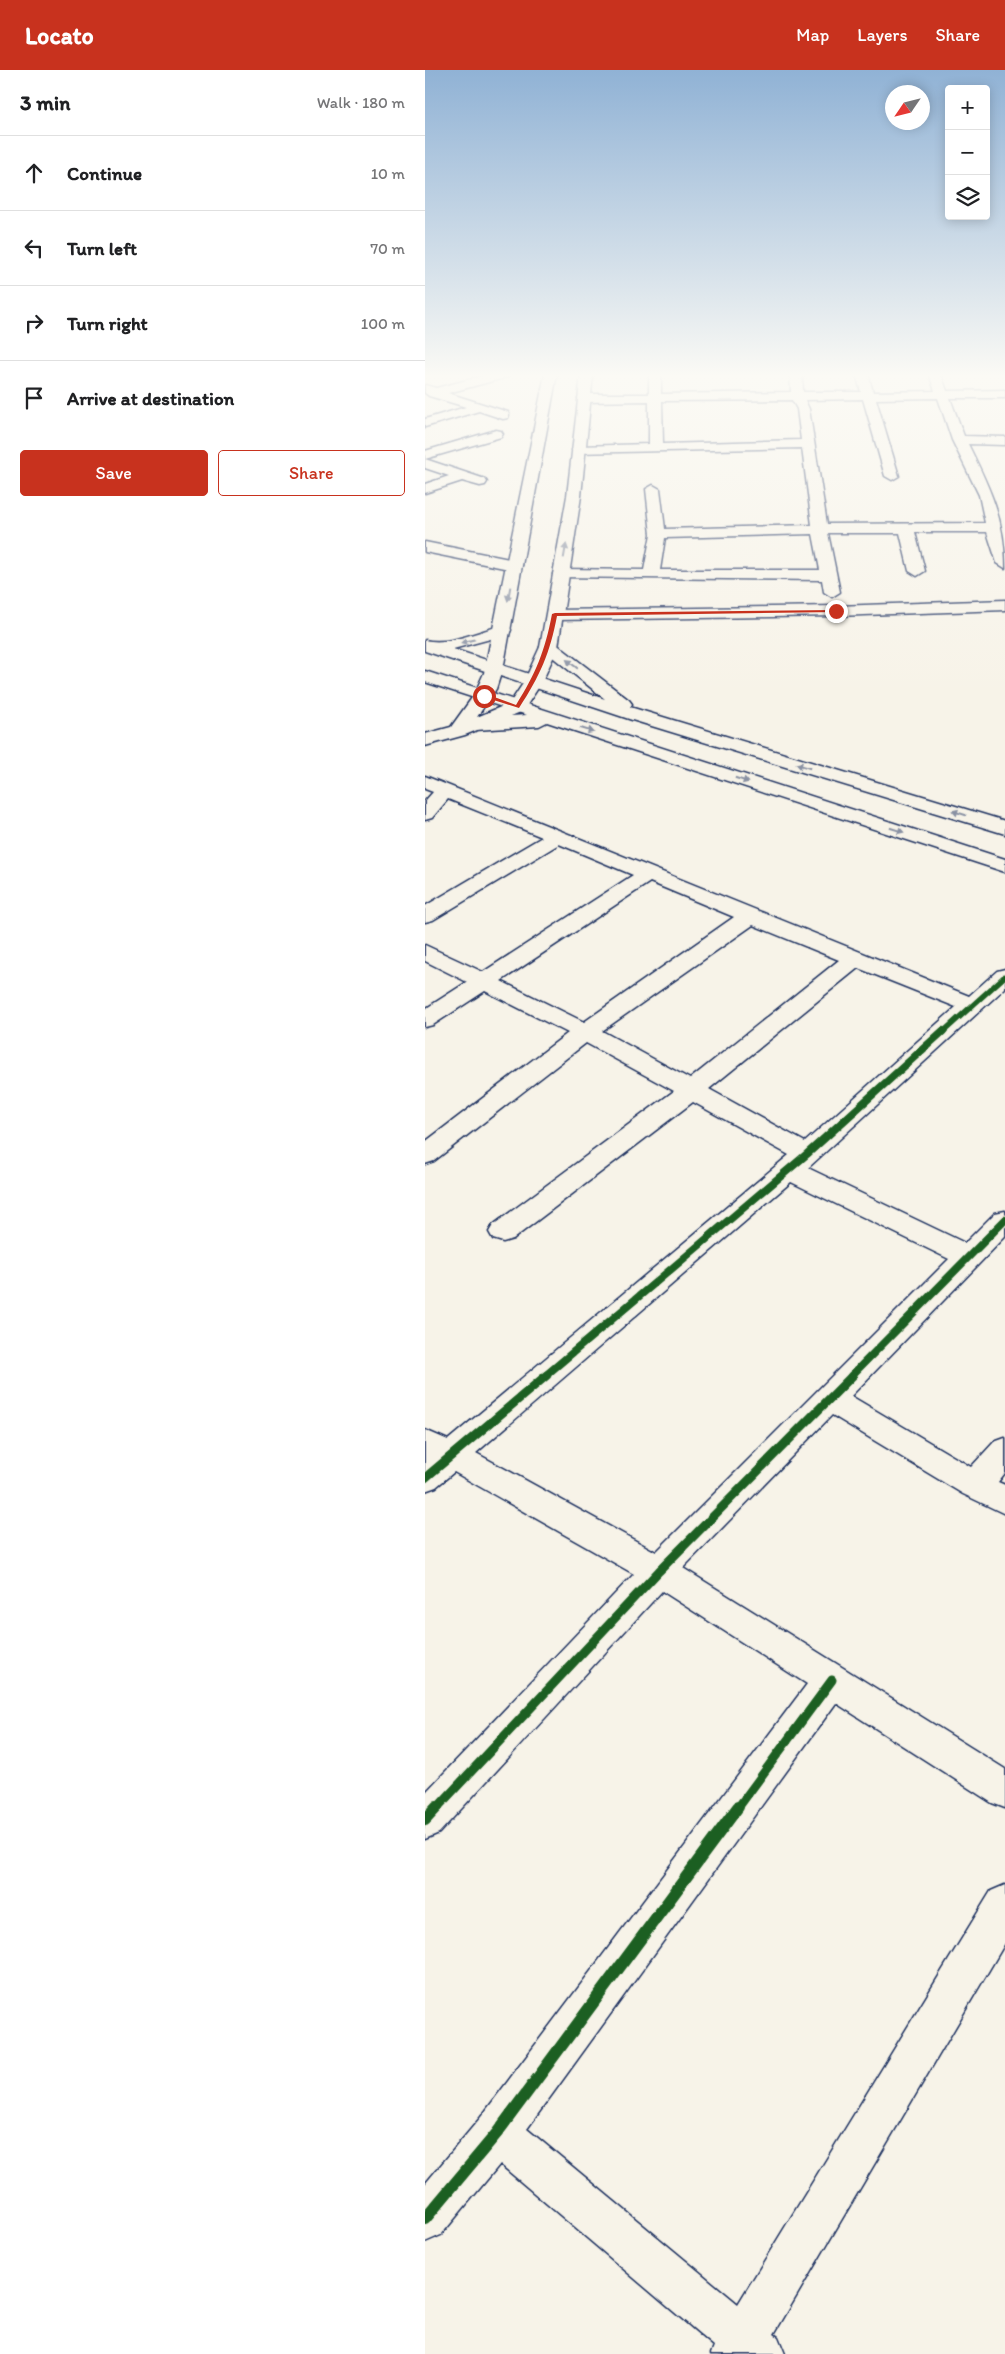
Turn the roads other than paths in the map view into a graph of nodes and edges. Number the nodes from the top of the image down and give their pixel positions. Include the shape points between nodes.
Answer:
1 (448, 481) edge
2 (476, 481) edge
3 (530, 481) edge
4 (576, 481) edge
5 (813, 481) edge
6 (979, 481) edge
7 (480, 482) dead end
8 (425, 488) edge
9 (653, 489) dead end
10 (986, 495) junction
11 (1005, 495) edge
12 (906, 528) junction
13 (993, 528) junction
14 (819, 529) junction
15 (658, 534) junction
16 (425, 547) edge
17 (1004, 560) edge
18 (514, 565) junction
19 (917, 571) dead end
20 (561, 574) junction
21 (651, 574) junction
22 (829, 575) junction
23 (1005, 605) edge
24 (836, 611) junction
25 (555, 614) junction
26 (503, 630) junction
27 (428, 646) edge
28 (549, 647) junction
29 (493, 668) junction
30 (425, 676) edge
31 (447, 682) junction
32 (533, 682) junction
33 (484, 696) junction
34 (517, 707) junction
35 (638, 716) junction
36 (554, 720) junction
37 (466, 724) junction
38 (425, 740) edge
39 (425, 782) edge
40 (445, 790) junction
41 (425, 814) edge
42 (1005, 828) edge
43 (559, 836) junction
44 (1005, 866) edge
45 (651, 873) junction
46 (425, 915) edge
47 (752, 915) junction
48 (425, 952) edge
49 (855, 959) junction
50 (1005, 976) edge
51 (483, 982) junction
52 (972, 1005) junction
53 (425, 1020) edge
54 (585, 1032) junction
55 (691, 1091) junction
56 (425, 1155) edge
57 (797, 1162) junction
58 (1005, 1220) edge
59 (503, 1232) dead end
60 (969, 1258) junction
61 (831, 1399) junction
62 (438, 1449) edge
63 (1005, 1450) edge
64 (425, 1478) edge
65 (975, 1485) junction
66 (1005, 1501) edge
67 (659, 1571) junction
68 (832, 1680) junction
69 (1005, 1790) edge
70 (425, 1820) edge
71 (1005, 1904) edge
72 (497, 2133) junction
73 (425, 2219) edge
74 (747, 2349) edge

1 - 8 street
2 - 7 street
3 - 18 street
20 -> 4 street
5 - 14 street
6 - 10 street
9 - 15 street
10 - 11 street
10 - 13 street
12 - 13 street
12 - 14 street
12 - 19 street
13 - 17 street
14 - 15 street
14 - 22 street
15 - 21 street
16 - 18 street
18 -> 26 street
20 - 21 street
20 - 25 street
21 - 22 street
22 - 24 street
23 - 24 street
24 - 25 street
25 - 28 street
26 -> 27 street via 462,642
26 - 29 street
27 - 29 street
28 - 32 street
35 -> 28 street
29 - 32 street
29 - 33 street
30 - 31 street
31 - 33 street
31 - 37 street
32 - 34 street
32 - 35 street
33 - 34 street
33 - 37 street
34 - 36 street
34 - 37 street
42 -> 35 street
36 - 37 street
36 -> 44 street
37 - 38 street
39 - 40 street
40 - 41 street
40 - 43 street
43 - 45 street
43 - 46 street
45 - 47 street
45 - 51 street
47 - 49 street
47 - 54 street
48 - 51 street
49 - 52 street
49 - 55 street
50 - 52 street
51 - 53 street
51 - 54 street
52 - 57 street
54 - 55 street
54 - 56 street
55 - 57 street
55 - 59 street
57 - 60 street
57 - 62 street
58 - 60 street
60 - 61 street
61 - 65 street
61 - 67 street
62 - 64 street
62 - 67 street
63 - 65 street
65 - 66 street
67 - 68 street
67 - 70 street
68 - 69 street
68 - 72 street
71 - 74 street
72 - 73 street
72 - 74 street

